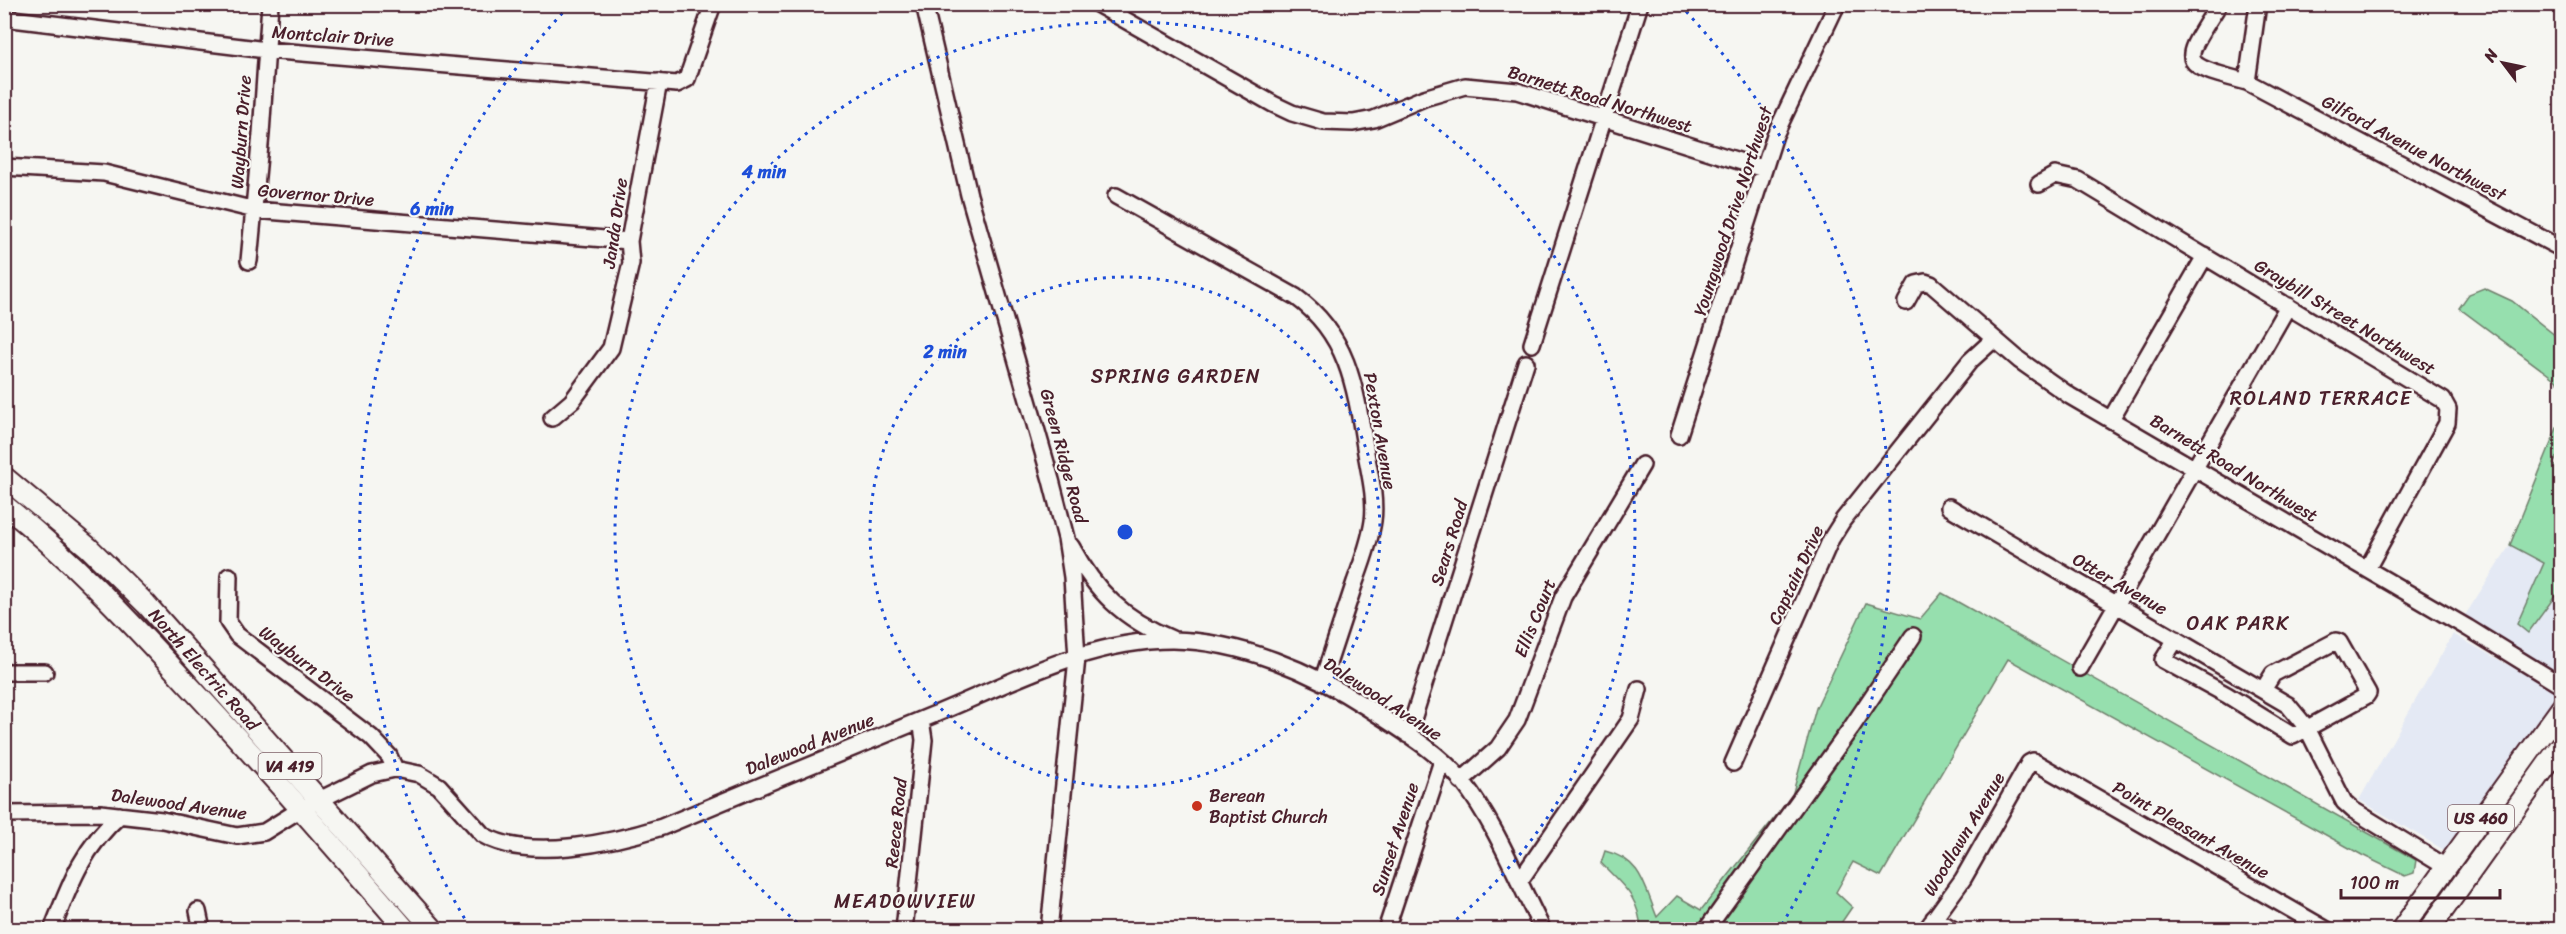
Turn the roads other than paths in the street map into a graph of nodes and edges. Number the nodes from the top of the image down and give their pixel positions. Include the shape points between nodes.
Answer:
1 (270, 4) edge
2 (713, 4) edge
3 (924, 4) edge
4 (1097, 4) edge
5 (1640, 4) edge
6 (1837, 4) edge
7 (2219, 4) edge
8 (2258, 4) edge
9 (1126, 11) edge
10 (4, 18) edge
11 (266, 50) junction
12 (659, 82) junction
13 (2247, 82) junction
14 (1604, 118) junction
15 (4, 166) edge
16 (1764, 170) junction
17 (2039, 184) dead end
18 (1116, 196) dead end
19 (255, 210) junction
20 (629, 241) junction
21 (2562, 249) edge
22 (2205, 256) junction
23 (249, 261) dead end
24 (1906, 302) dead end
25 (2288, 306) junction
26 (1993, 340) junction
27 (1532, 344) dead end
28 (1526, 363) dead end
29 (552, 418) dead end
30 (2111, 418) junction
31 (1679, 435) dead end
32 (1642, 465) dead end
33 (2195, 468) junction
34 (4, 477) edge
35 (4, 505) edge
36 (1949, 507) dead end
37 (1066, 538) junction
38 (2367, 569) junction
39 (229, 576) dead end
40 (2116, 605) junction
41 (1913, 636) dead end
42 (2176, 639) junction
43 (1174, 640) junction
44 (1077, 658) junction
45 (2080, 668) dead end
46 (4, 672) edge
47 (45, 672) dead end
48 (1322, 682) junction
49 (2562, 686) edge
50 (1639, 689) dead end
51 (2263, 690) junction
52 (2562, 707) edge
53 (921, 720) junction
54 (2307, 728) junction
55 (1408, 735) junction
56 (2562, 744) edge
57 (1442, 761) junction
58 (2036, 762) joint
59 (1733, 763) dead end
60 (395, 769) junction
61 (1461, 781) junction
62 (320, 800) junction
63 (301, 809) junction
64 (4, 814) edge
65 (120, 815) junction
66 (2446, 867) junction
67 (1519, 882) junction
68 (198, 911) dead end
69 (1930, 924) edge
70 (52, 930) edge
71 (202, 930) edge
72 (406, 930) edge
73 (434, 930) edge
74 (904, 930) edge
75 (1049, 930) edge
76 (1386, 930) edge
77 (1542, 930) edge
78 (1706, 930) edge
79 (1954, 930) edge
80 (2327, 930) edge
81 (2402, 930) edge
82 (2429, 930) edge

1 - 11 street, Wayburn Drive
2 - 12 street via 687,79 677,84
3 - 37 street, Green Ridge Road via 969,195
4 - 9 street, Barnett Road Northwest
5 - 14 street
6 - 16 street, Youngwood Drive Northwest via 1790,99
7 - 13 street, Gilford Avenue Northwest via 2192,48 2193,63
8 - 13 street
9 - 14 street, Barnett Road Northwest via 1273,104 1323,122 1374,119 1444,90 1474,86 1517,91
10 - 11 street, Montclair Drive
11 - 12 street, Montclair Drive
11 - 19 street, Wayburn Drive
12 - 20 street, Janda Drive
13 - 21 street, Gilford Avenue Northwest
14 - 16 street, Barnett Road Northwest
14 - 27 street
15 - 19 street, Governor Drive via 104,173
16 - 31 street, Youngwood Drive Northwest
17 - 22 street, Graybill Street Northwest via 2055,175 2078,180
18 - 48 street, Pexton Avenue via 1296,297 1327,326 1345,359 1354,382 1373,495 1373,521
19 - 20 street, Governor Drive
19 - 23 street, Wayburn Drive
20 - 29 street, Janda Drive via 631,263 611,348 572,401
22 - 25 street, Graybill Street Northwest
22 - 30 street
24 - 26 street, Barnett Road Northwest via 1916,284 1931,284
25 - 33 street
25 - 38 street, Graybill Street Northwest via 2443,400 2448,409 2447,423
26 - 30 street, Barnett Road Northwest via 2042,378
26 - 59 street, Captain Drive via 1970,361 1831,539
28 - 55 street, Sears Road
30 - 33 street, Barnett Road Northwest
32 - 61 street, Ellis Court via 1563,597 1517,720 1498,748
33 - 38 street, Barnett Road Northwest
33 - 40 street
34 - 62 main road, North Electric Road / VA 419 via 135,591
35 - 63 main road, North Electric Road / VA 419 via 78,568
36 - 40 street, Otter Avenue
37 - 43 street via 1081,565 1111,603 1142,625
37 - 44 street, Green Ridge Road
38 - 49 street, Barnett Road Northwest
39 - 60 street, Wayburn Drive via 228,622 237,635 371,736
40 - 42 street, Otter Avenue
40 - 45 street
41 - 78 street
42 - 51 street, Otter Avenue
42 - 54 street via 2163,660 2293,736
43 - 44 street, Dalewood Avenue via 1123,644
43 - 48 street, Dalewood Avenue via 1223,646 1280,663
44 - 53 street, Dalewood Avenue
44 - 75 street, Green Ridge Road
46 - 47 street
48 - 55 street, Dalewood Avenue
50 - 67 street via 1631,719
51 - 54 street, Otter Avenue via 2288,705
51 - 54 street via 2273,674 2332,641 2339,642 2368,693
52 - 66 main road, US 460
53 - 60 street, Dalewood Avenue via 662,827 570,846 528,848 492,840 439,786 419,774
53 - 74 street, Reece Road via 924,740
54 - 66 street, Otter Avenue via 2344,802
55 - 57 street, Dalewood Avenue
56 - 82 main road, US 460
57 - 61 street, Dalewood Avenue
57 - 76 street, Sunset Avenue
58 - 69 street, Woodlawn Avenue via 2029,763 1963,879
58 - 80 street, Point Pleasant Avenue
60 - 62 street, Dalewood Avenue via 372,774
61 - 67 street, Dalewood Avenue
62 - 63 street, Dalewood Avenue
62 - 73 main road, North Electric Road / VA 419
63 - 65 street, Dalewood Avenue via 264,832 237,836
63 - 72 main road, North Electric Road / VA 419
64 - 65 street, Dalewood Avenue
65 - 70 street via 86,852
66 - 81 main road, US 460
67 - 77 street, Dalewood Avenue
68 - 71 street
69 - 79 street

